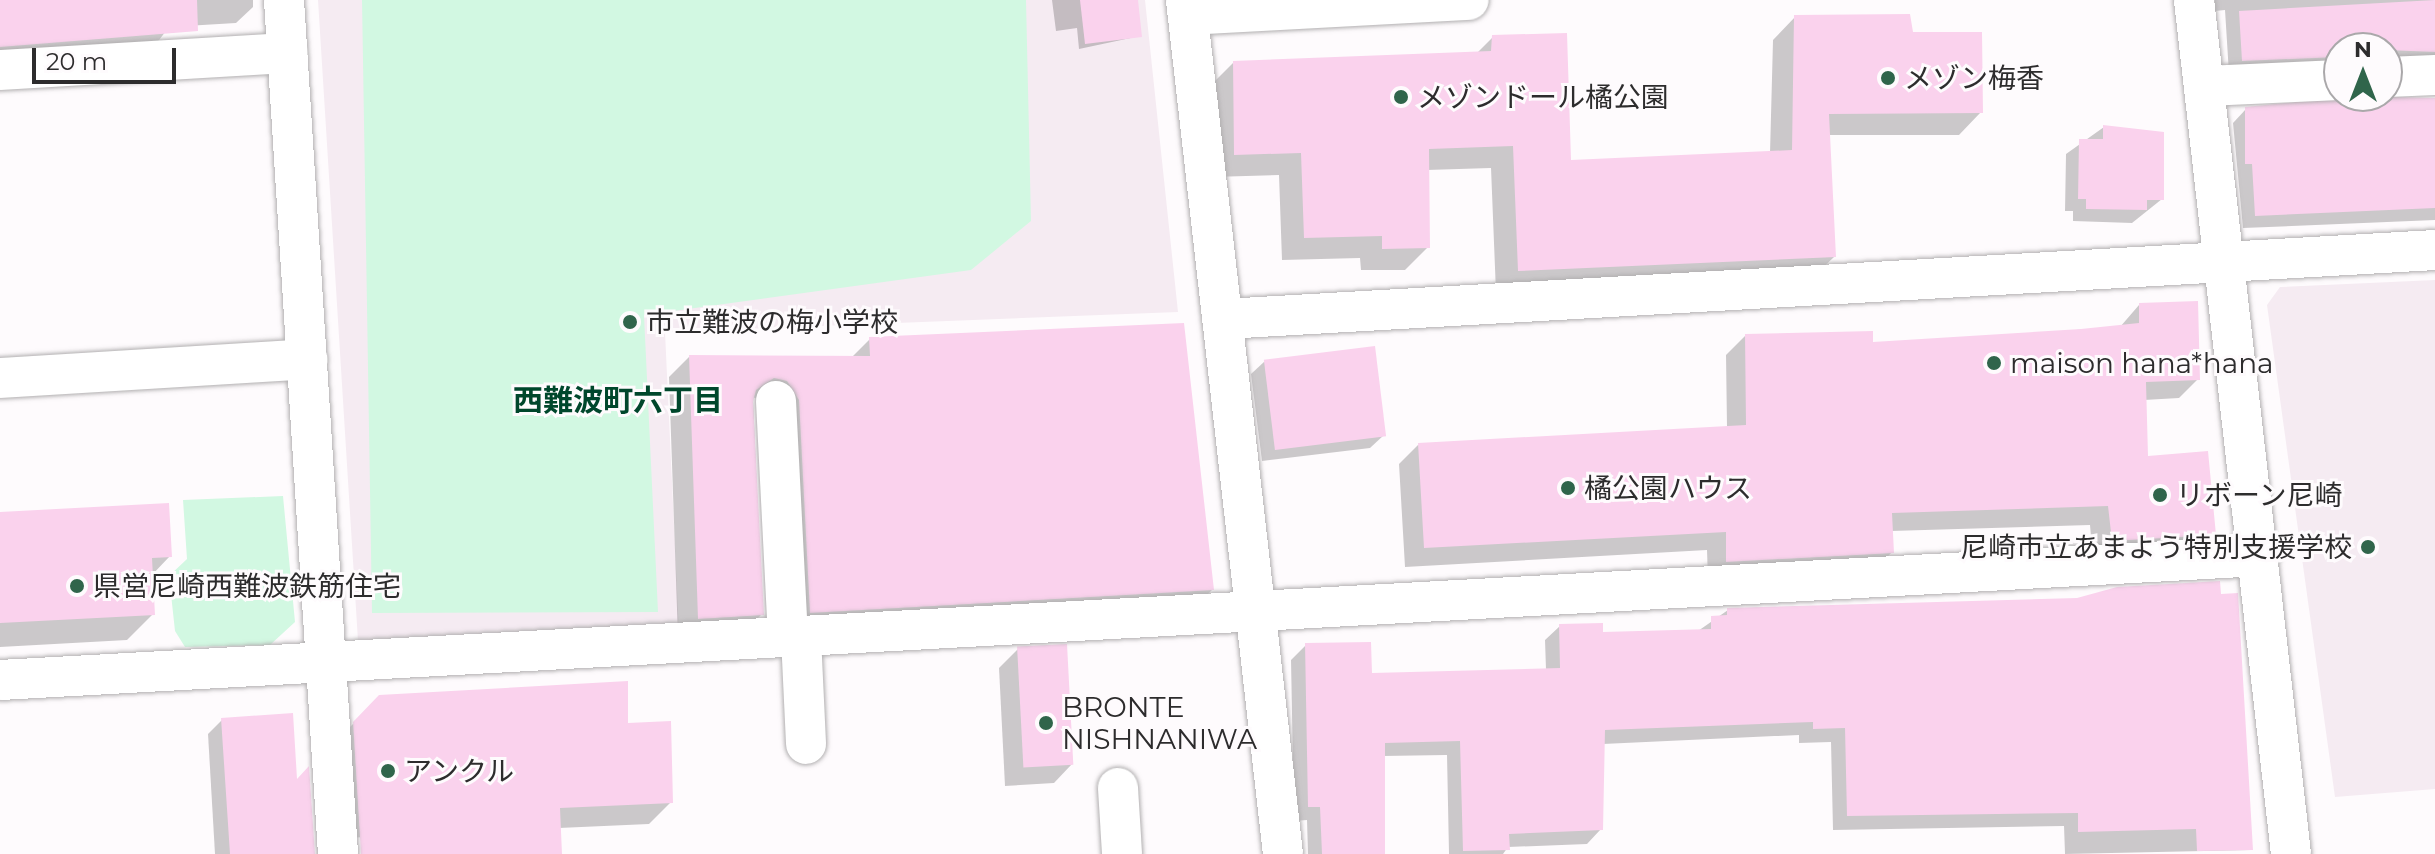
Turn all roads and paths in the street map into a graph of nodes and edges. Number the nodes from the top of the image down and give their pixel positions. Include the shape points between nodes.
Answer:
1 (284, 0) edge
2 (1469, 0) edge
3 (2194, 0) edge
4 (1187, 7) edge
5 (287, 53) junction
6 (0, 70) edge
7 (2435, 75) edge
8 (2403, 76) edge
9 (2323, 81) edge
10 (2206, 86) junction
11 (2435, 250) edge
12 (2229, 261) junction
13 (1224, 319) junction
14 (307, 359) junction
15 (0, 378) edge
16 (776, 401) dead end
17 (2260, 556) junction
18 (1258, 612) junction
19 (794, 637) junction
20 (327, 662) junction
21 (0, 680) edge
22 (806, 744) dead end
23 (1118, 788) dead end
24 (338, 854) edge
25 (1122, 854) edge
26 (1283, 854) edge
27 (2291, 854) edge

1 - 5 street
2 - 4 street
3 - 10 street
4 - 13 street
5 - 6 street
5 - 14 street
7 - 8 street
9 - 10 street
10 - 12 street
11 - 12 street
12 - 13 street
12 - 17 street
13 - 18 street
14 - 15 street
14 - 20 street
16 - 19 street
17 - 18 street
17 - 27 street
18 - 19 street
18 - 26 street
19 - 20 street
19 - 22 street
20 - 21 street
20 - 24 street
23 - 25 street

